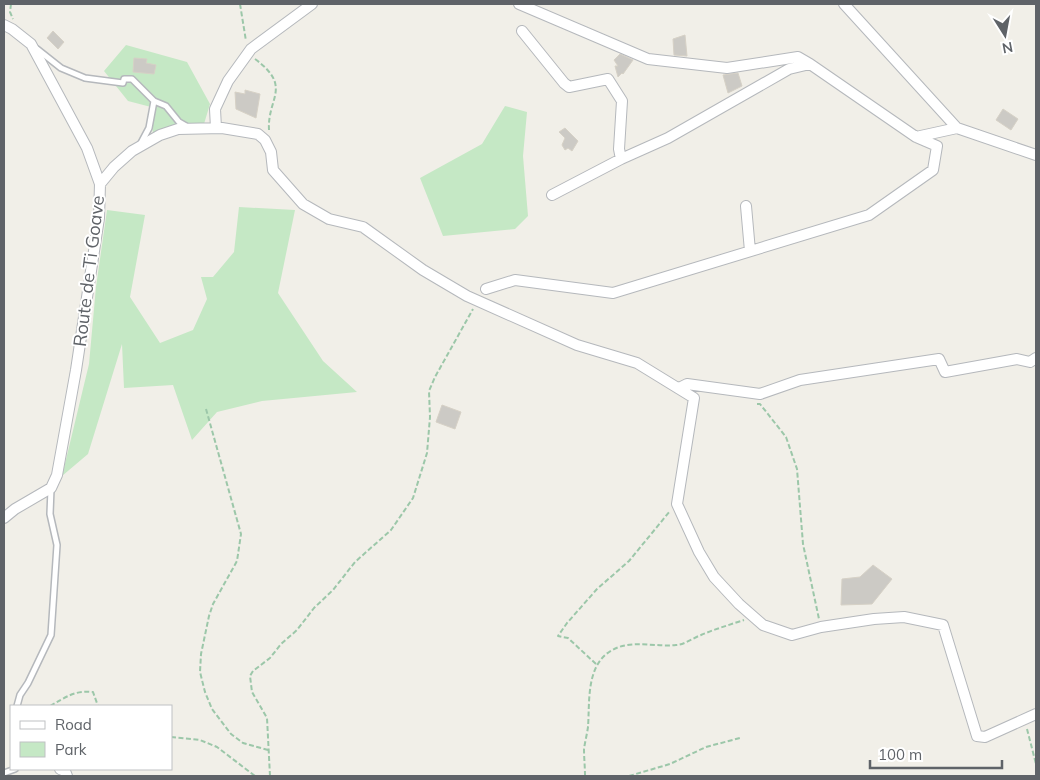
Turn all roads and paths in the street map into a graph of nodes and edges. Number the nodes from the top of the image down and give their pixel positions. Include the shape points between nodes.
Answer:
1 (240, 4) edge
2 (312, 4) edge
3 (519, 4) edge
4 (844, 4) edge
5 (4, 25) edge
6 (522, 31) dead end
7 (31, 44) junction
8 (251, 49) junction
9 (810, 64) junction
10 (154, 101) junction
11 (216, 128) junction
12 (956, 128) junction
13 (269, 134) dead end
14 (916, 137) junction
15 (140, 147) junction
16 (1036, 156) edge
17 (621, 159) junction
18 (100, 184) junction
19 (552, 195) dead end
20 (746, 206) dead end
21 (750, 251) junction
22 (486, 289) dead end
23 (478, 301) junction
24 (1036, 358) edge
25 (679, 388) junction
26 (750, 403) dead end
27 (206, 409) dead end
28 (51, 488) junction
29 (677, 504) junction
30 (4, 518) edge
31 (753, 617) junction
32 (821, 627) junction
33 (597, 665) junction
34 (17, 705) edge
35 (52, 705) edge
36 (98, 705) edge
37 (1036, 714) edge
38 (1024, 720) junction
39 (172, 737) edge
40 (740, 738) dead end
41 (268, 750) junction
42 (1036, 764) edge
43 (255, 776) edge
44 (270, 776) edge
45 (585, 776) edge
46 (629, 776) edge
47 (633, 776) edge

1 - 8 path via 246,43
2 - 8 street
3 - 9 street via 648,59 727,68 798,57
4 - 12 street
5 - 7 street, Route de Ti Goave
6 - 17 street via 569,87 608,79 622,101
7 - 10 lane via 61,68 85,78 123,83 124,79 132,79
7 - 18 street, Route de Ti Goave via 87,148
8 - 11 street via 224,88 215,109
8 - 13 path via 251,57 275,80
9 - 14 street
9 - 17 street via 789,69 668,138
10 - 11 lane via 166,106 184,126
10 - 15 lane via 149,128
11 - 15 street via 178,129
11 - 23 street via 258,134 271,152 273,170 303,204 329,219 363,227 423,270
12 - 14 street
12 - 16 street
14 - 21 street via 937,146 933,170 869,215
15 - 18 street via 114,167
17 - 19 street
18 - 28 street, Route de Ti Goave via 99,218 76,370 57,475
20 - 21 street
21 - 22 street via 613,293 515,280
23 - 25 street via 577,345 637,363
23 - 41 path via 428,391 427,453 412,498 391,530 355,562 297,630 250,676 252,692 267,718
24 - 25 street via 1030,362 1017,359 945,372 940,360 800,380 760,394 687,384
25 - 29 street via 694,398
26 - 32 path via 760,404 786,437 797,469 803,544
27 - 41 path via 240,534 237,561 209,616 200,672 212,709 231,734 243,743
28 - 30 street
28 - 34 lane via 50,514 56,545 51,634
29 - 31 street via 714,577
29 - 33 path via 629,561 566,623 558,636 568,638
31 - 32 street via 763,625 792,635
31 - 33 path via 678,645 620,647 609,652
32 - 38 street via 904,617 943,625 977,736 986,737
33 - 45 path via 587,702
35 - 36 path via 82,690 94,692
37 - 38 street
38 - 42 path
39 - 43 path via 200,740 217,746
40 - 47 path via 706,747 670,764
41 - 44 path
46 - 47 path

